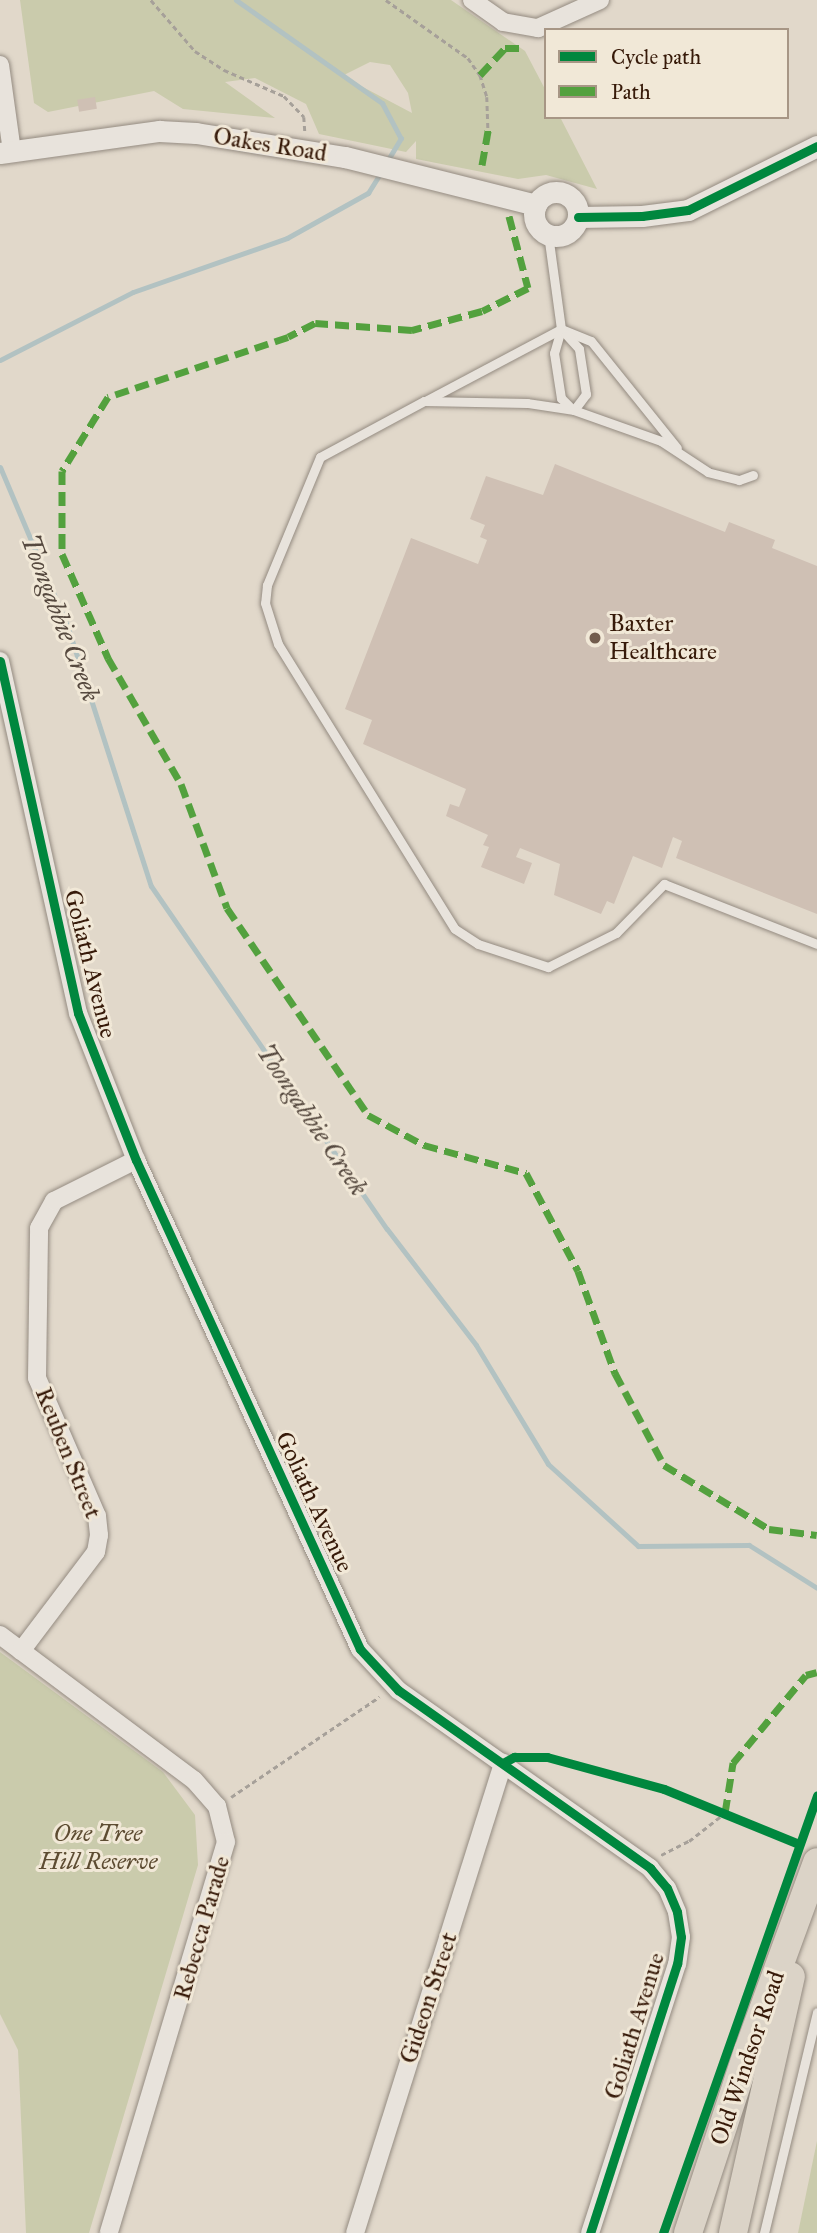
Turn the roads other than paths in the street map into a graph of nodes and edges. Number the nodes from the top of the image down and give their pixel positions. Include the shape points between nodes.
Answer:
1 (472, 0) edge
2 (600, 0) edge
3 (0, 65) edge
4 (817, 146) edge
5 (6, 152) edge
6 (536, 205) junction
7 (578, 216) junction
8 (548, 234) junction
9 (561, 329) junction
10 (424, 401) junction
11 (574, 410) junction
12 (684, 458) junction
13 (752, 475) dead end
14 (0, 661) edge
15 (817, 944) edge
16 (136, 1160) junction
17 (0, 1636) edge
18 (21, 1651) junction
19 (503, 1763) junction
20 (814, 1873) edge
21 (817, 2012) edge
22 (109, 2233) edge
23 (355, 2233) edge
24 (590, 2233) edge
25 (688, 2233) edge
26 (733, 2233) edge
27 (764, 2233) edge

1 - 2 street via 503,22 530,28 554,24
3 - 5 street
4 - 7 street via 688,210
5 - 6 street, Oakes Road via 159,131 241,137 345,157
6 - 7 street via 545,194 558,192 571,197
6 - 8 street via 537,225
7 - 8 street via 567,233
8 - 9 lane
9 - 10 lane
9 - 11 lane via 554,353 561,398
9 - 11 lane via 579,349 586,394
9 - 12 lane via 591,341
10 - 11 lane via 527,403
10 - 15 lane via 320,457 267,585 265,603 278,644 455,929 478,944 548,967 616,933 664,884
11 - 12 lane via 661,441
12 - 13 lane via 726,478
14 - 16 street, Goliath Avenue via 78,1013
16 - 18 street, Reuben Street via 63,1194 43,1212 39,1228 37,1378 97,1516 99,1535 96,1552
16 - 19 street, Goliath Avenue via 360,1649 395,1686
17 - 18 street, Rebecca Parade
18 - 22 street, Rebecca Parade via 194,1780 216,1806 226,1842 221,1872
19 - 23 street, Gideon Street
19 - 24 street, Goliath Avenue via 650,1868 667,1888 677,1912 681,1937 677,1964
20 - 25 highway, Old Windsor Road
20 - 26 highway, Old Windsor Road
21 - 27 lane

